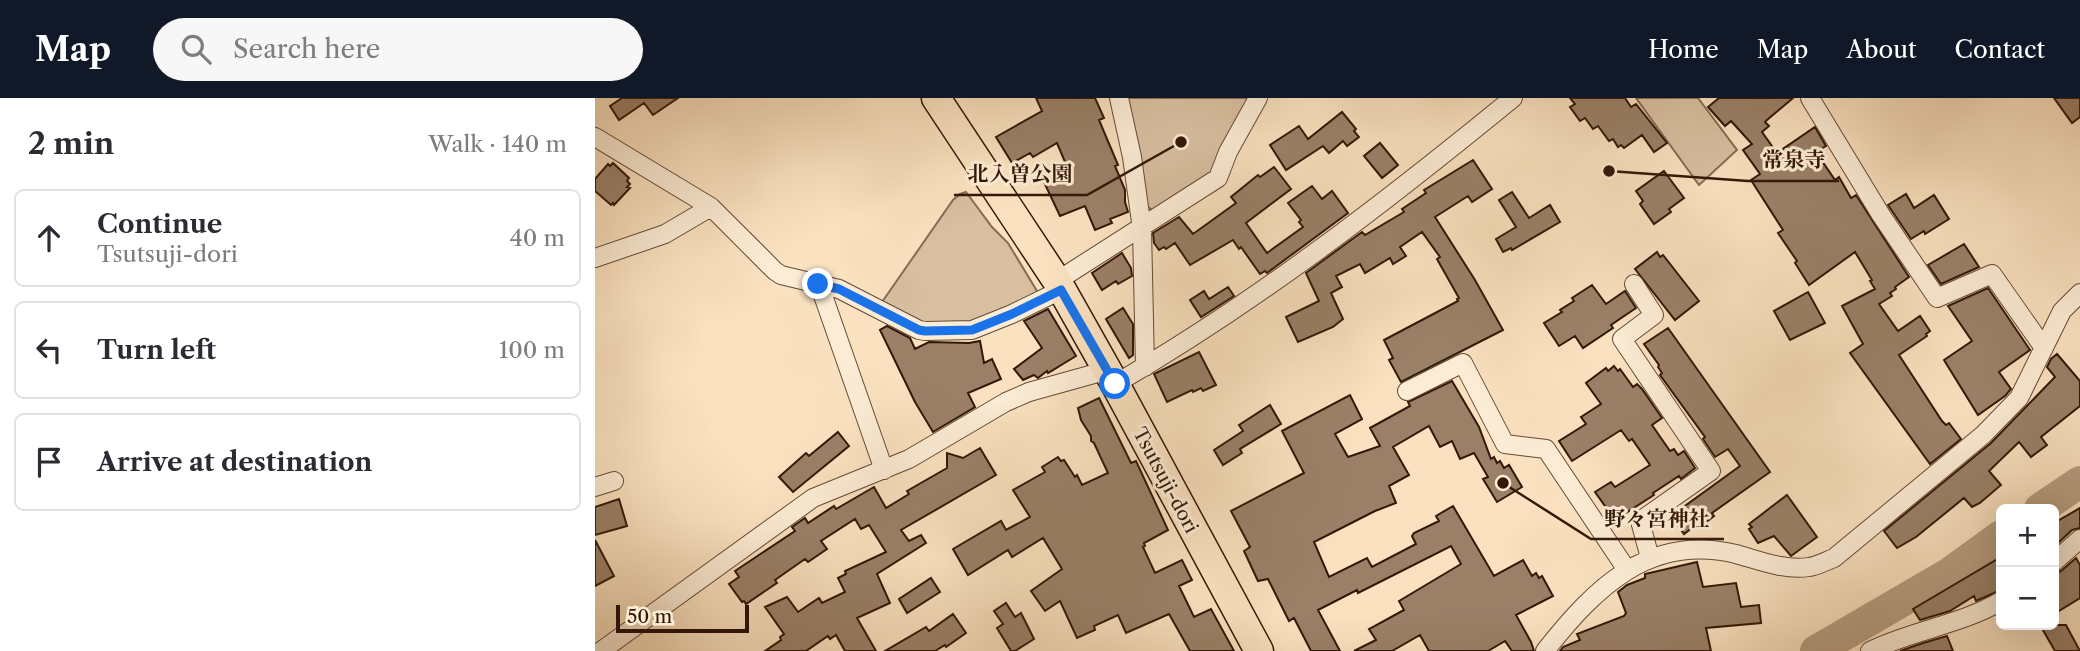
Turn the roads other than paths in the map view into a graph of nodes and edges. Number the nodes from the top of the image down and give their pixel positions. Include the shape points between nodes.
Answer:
1 (936, 98) edge
2 (1119, 98) edge
3 (1258, 98) edge
4 (1513, 98) edge
5 (1810, 98) edge
6 (595, 138) edge
7 (711, 207) junction
8 (1142, 229) junction
9 (595, 258) edge
10 (818, 284) junction
11 (1634, 284) dead end
12 (1059, 286) junction
13 (2080, 293) edge
14 (2044, 348) junction
15 (1145, 367) junction
16 (1111, 377) junction
17 (1407, 391) dead end
18 (884, 470) junction
19 (614, 481) dead end
20 (595, 487) edge
21 (2080, 539) edge
22 (1650, 558) junction
23 (2059, 558) edge
24 (1627, 570) junction
25 (1996, 603) edge
26 (601, 651) edge
27 (1259, 651) edge
28 (1545, 651) edge
29 (1870, 651) edge

1 - 12 main road, Tsutsuji-dori
2 - 8 street
3 - 8 street via 1218,178
4 - 15 street via 1417,177 1274,283
5 - 14 street via 1937,298 1992,274
6 - 7 street
7 - 9 street via 665,234
7 - 10 street via 775,271
8 - 12 street
8 - 15 street
10 - 12 street via 839,289 925,331 972,330 1012,314
10 - 18 street
11 - 22 street via 1654,315 1622,339 1711,471 1640,521
12 - 16 main road, Tsutsuji-dori
13 - 14 street via 2062,312
14 - 22 street via 2019,398 1983,435 1834,558 1795,568 1702,547
15 - 16 street
16 - 18 street via 1017,397
16 - 27 main road, Tsutsuji-dori
17 - 24 street via 1463,363 1505,444 1546,449
18 - 26 street via 801,505
19 - 20 street
21 - 23 street
22 - 24 street
24 - 28 street via 1579,611
25 - 29 street via 1957,622

